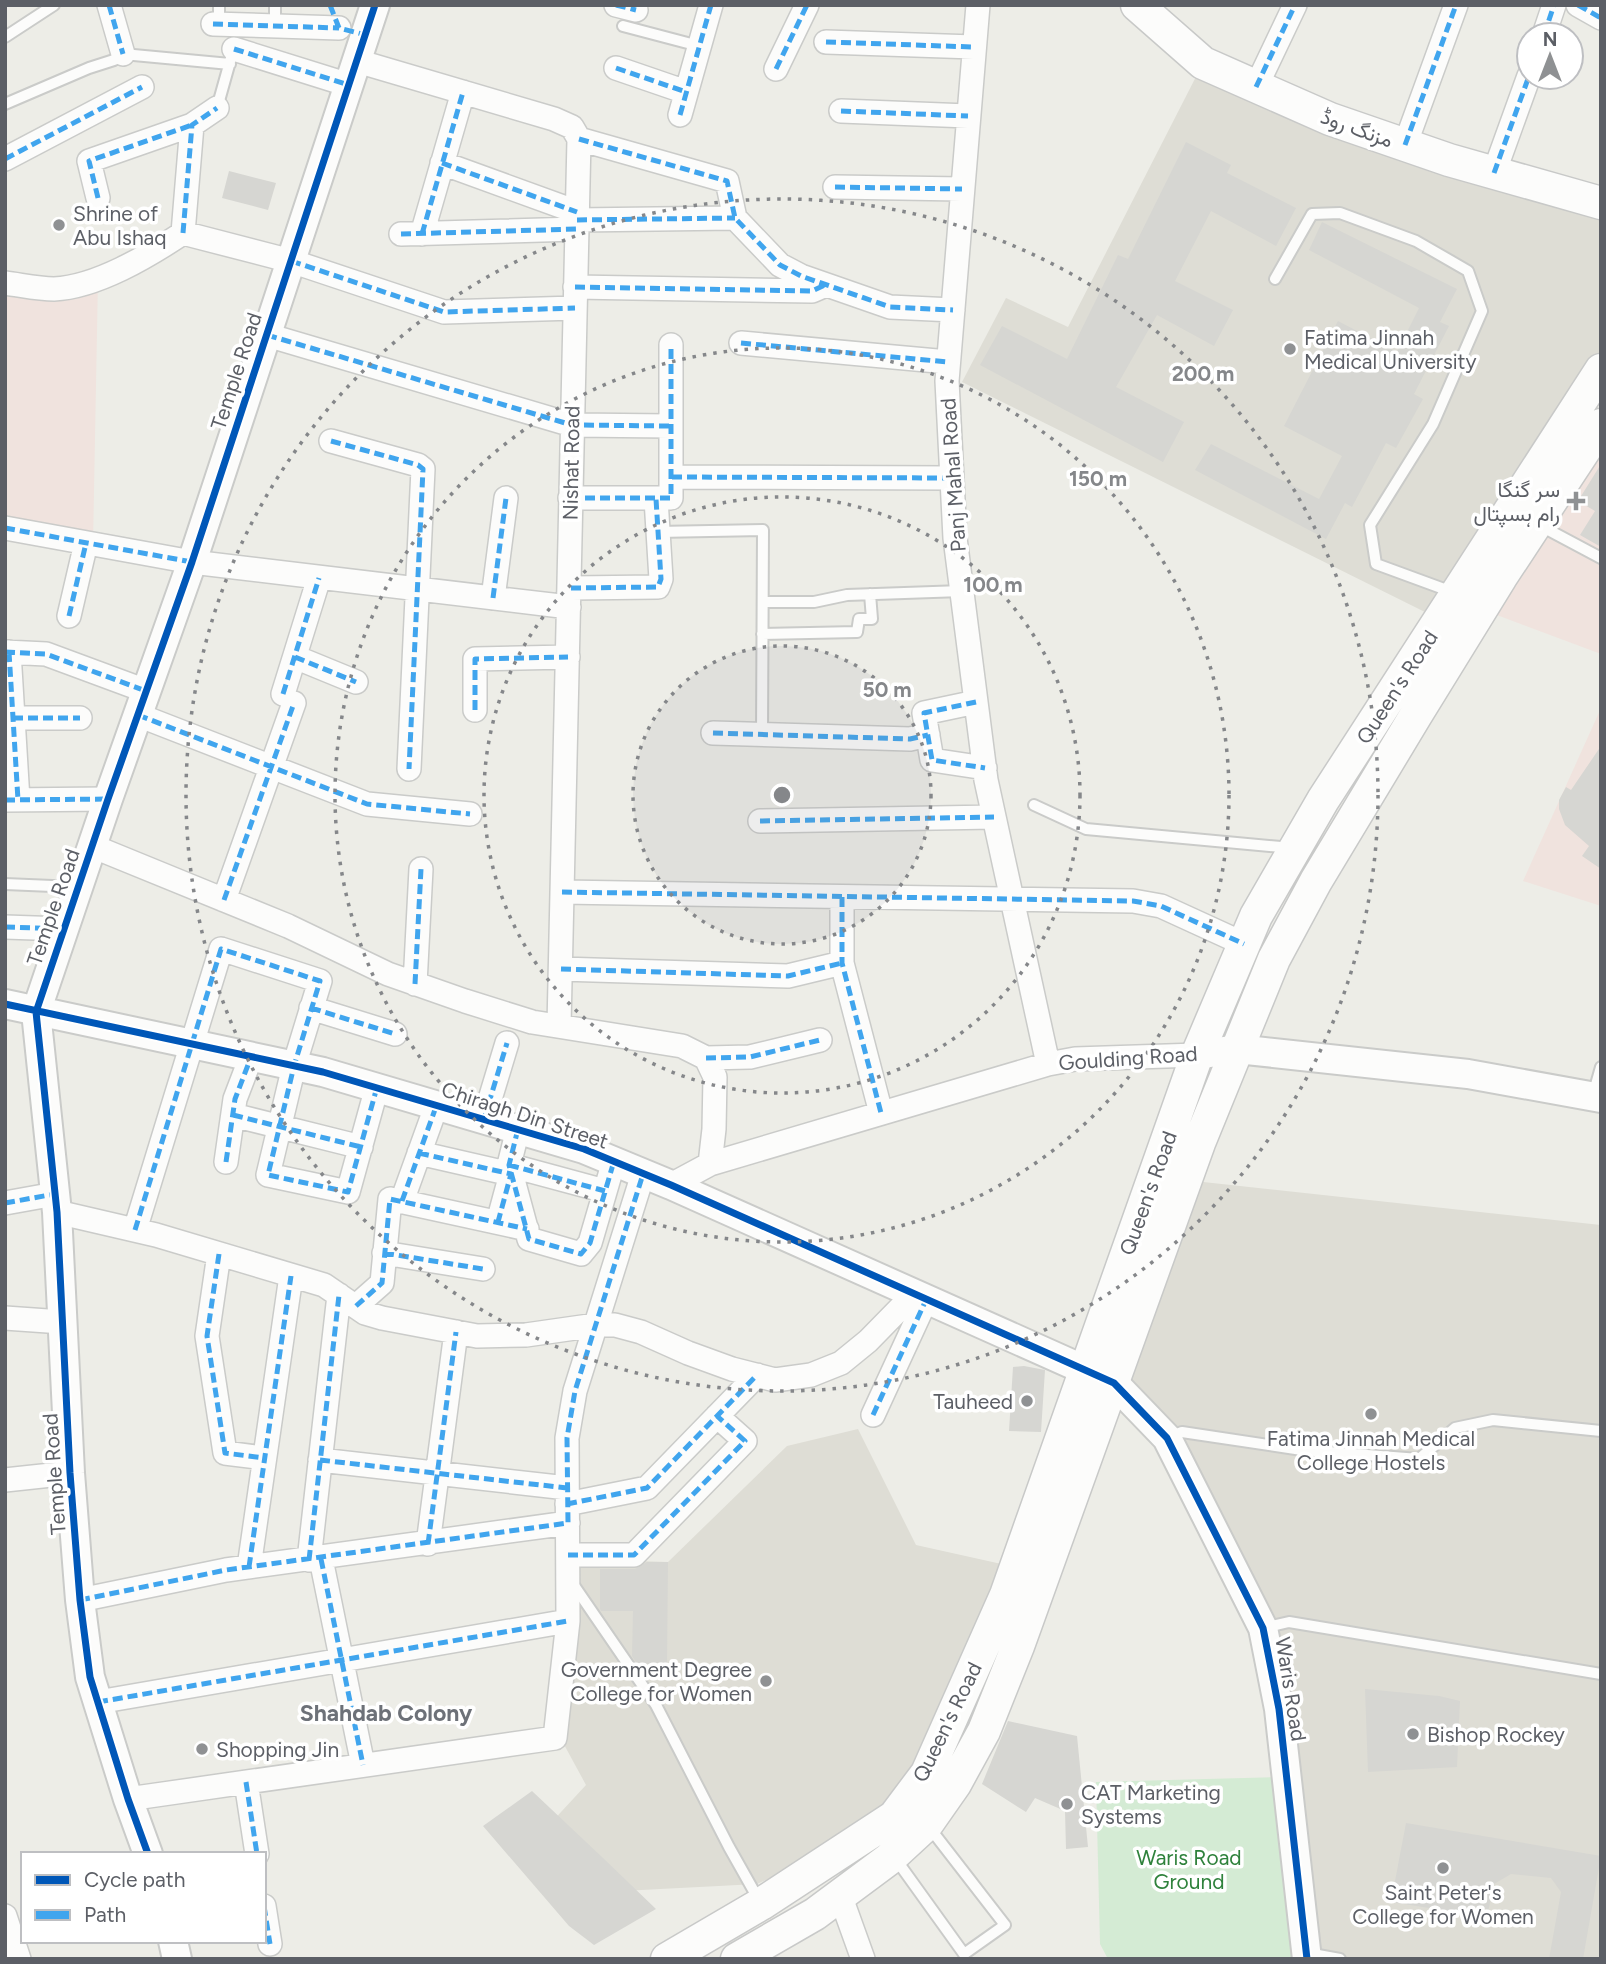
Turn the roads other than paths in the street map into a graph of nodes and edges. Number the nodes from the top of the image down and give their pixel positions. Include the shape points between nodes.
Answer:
1 (54, 5) edge
2 (109, 5) edge
3 (330, 5) edge
4 (375, 5) edge
5 (711, 5) edge
6 (807, 5) edge
7 (978, 5) edge
8 (1295, 5) edge
9 (1456, 5) edge
10 (1578, 5) edge
11 (1138, 6) edge
12 (625, 14) edge
13 (275, 15) edge
14 (1601, 18) edge
15 (222, 19) edge
16 (339, 28) junction
17 (366, 34) junction
18 (5, 37) edge
19 (826, 42) dead end
20 (699, 46) junction
21 (974, 47) junction
22 (123, 54) junction
23 (232, 56) junction
24 (616, 68) dead end
25 (776, 69) dead end
26 (353, 73) junction
27 (1256, 87) junction
28 (142, 88) dead end
29 (1524, 91) edge
30 (463, 92) junction
31 (687, 92) junction
32 (5, 104) edge
33 (217, 108) joint
34 (841, 111) dead end
35 (680, 115) dead end
36 (968, 116) junction
37 (192, 125) junction
38 (579, 139) junction
39 (1405, 145) junction
40 (5, 159) edge
41 (442, 163) junction
42 (1494, 173) junction
43 (835, 187) dead end
44 (962, 189) junction
45 (98, 198) dead end
46 (1601, 203) edge
47 (735, 218) junction
48 (577, 220) junction
49 (183, 233) junction
50 (291, 261) junction
51 (1275, 278) dead end
52 (5, 284) edge
53 (827, 284) junction
54 (575, 298) junction
55 (953, 310) junction
56 (267, 335) junction
57 (741, 343) dead end
58 (671, 345) dead end
59 (948, 362) junction
60 (1601, 370) edge
61 (572, 425) junction
62 (1601, 425) edge
63 (671, 426) junction
64 (331, 441) dead end
65 (672, 477) junction
66 (952, 478) junction
67 (506, 498) dead end
68 (570, 498) junction
69 (656, 499) junction
70 (1536, 523) junction
71 (5, 528) edge
72 (657, 532) junction
73 (86, 543) junction
74 (1601, 558) edge
75 (192, 562) junction
76 (319, 578) junction
77 (419, 589) junction
78 (962, 591) junction
79 (870, 594) junction
80 (1458, 594) junction
81 (570, 597) junction
82 (493, 598) junction
83 (763, 602) junction
84 (68, 616) dead end
85 (762, 634) junction
86 (7, 652) edge
87 (295, 657) junction
88 (568, 657) junction
89 (356, 682) dead end
90 (976, 702) junction
91 (142, 703) junction
92 (475, 710) dead end
93 (13, 718) junction
94 (80, 718) dead end
95 (713, 733) dead end
96 (762, 734) junction
97 (928, 735) junction
98 (271, 766) junction
99 (985, 768) junction
100 (409, 769) dead end
101 (108, 799) junction
102 (12, 800) edge
103 (1034, 805) dead end
104 (470, 814) dead end
105 (994, 817) junction
106 (760, 821) dead end
107 (92, 846) junction
108 (1295, 848) junction
109 (421, 869) dead end
110 (5, 884) edge
111 (78, 887) junction
112 (562, 892) junction
113 (842, 897) junction
114 (224, 900) junction
115 (1012, 900) junction
116 (5, 927) edge
117 (64, 929) junction
118 (1244, 944) junction
119 (842, 964) junction
120 (561, 970) junction
121 (415, 984) junction
122 (5, 1004) edge
123 (311, 1008) junction
124 (36, 1012) junction
125 (559, 1026) junction
126 (395, 1034) dead end
127 (820, 1041) dead end
128 (190, 1044) junction
129 (507, 1044) dead end
130 (1237, 1049) junction
131 (1198, 1055) junction
132 (251, 1057) junction
133 (706, 1058) junction
134 (1048, 1064) junction
135 (294, 1066) junction
136 (1601, 1068) edge
137 (377, 1087) junction
138 (1596, 1098) edge
139 (436, 1104) junction
140 (881, 1113) junction
141 (233, 1115) junction
142 (484, 1119) junction
143 (280, 1126) junction
144 (518, 1129) junction
145 (361, 1147) junction
146 (419, 1153) junction
147 (614, 1161) junction
148 (226, 1163) dead end
149 (710, 1164) junction
150 (510, 1169) junction
151 (643, 1174) junction
152 (671, 1185) junction
153 (605, 1191) junction
154 (402, 1201) junction
155 (5, 1203) edge
156 (56, 1203) junction
157 (498, 1222) junction
158 (527, 1229) junction
159 (135, 1230) junction
160 (384, 1253) junction
161 (219, 1254) junction
162 (483, 1269) dead end
163 (291, 1276) junction
164 (920, 1297) junction
165 (348, 1300) junction
166 (5, 1318) edge
167 (62, 1322) junction
168 (596, 1325) junction
169 (456, 1332) junction
170 (1085, 1371) junction
171 (757, 1375) junction
172 (1114, 1383) junction
173 (873, 1415) dead end
174 (717, 1416) junction
175 (1601, 1431) edge
176 (1167, 1438) junction
177 (264, 1458) junction
178 (320, 1460) junction
179 (71, 1473) junction
180 (437, 1473) junction
181 (5, 1480) edge
182 (567, 1505) junction
183 (428, 1544) junction
184 (315, 1560) junction
185 (568, 1566) junction
186 (248, 1567) junction
187 (80, 1600) junction
188 (568, 1621) junction
189 (1263, 1628) junction
190 (342, 1661) junction
191 (1601, 1674) edge
192 (98, 1702) junction
193 (363, 1765) junction
194 (246, 1782) junction
195 (128, 1798) junction
196 (927, 1824) junction
197 (147, 1852) edge
198 (257, 1852) edge
199 (893, 1855) junction
200 (841, 1895) junction
201 (761, 1904) junction
202 (5, 1916) edge
203 (266, 1919) edge
204 (270, 1944) dead end
205 (1307, 1956) edge
206 (19, 1959) edge
207 (667, 1959) edge
208 (737, 1959) edge
209 (863, 1959) edge
210 (1340, 1959) edge

1 - 18 lane
2 - 22 street
3 - 16 street
4 - 17 street, Temple Road
5 - 20 street
6 - 25 street
7 - 21 street, Panj Mahal Road
8 - 27 street
9 - 39 street
10 - 14 street
11 - 27 main road, مزنگ روڈ via 1203,63
12 - 20 lane
13 - 15 street
13 - 16 street
15 - 23 lane
16 - 17 street
17 - 26 street, Temple Road
19 - 21 street
20 - 31 street
21 - 36 street, Panj Mahal Road
22 - 23 lane
22 - 32 lane
23 - 26 street
23 - 33 lane
24 - 31 street
26 - 30 street
26 - 50 street, Temple Road
27 - 39 main road, مزنگ روڈ via 1330,120
28 - 40 street
29 - 42 street
30 - 38 street via 554,118 572,127
30 - 41 street
31 - 35 street
33 - 37 street
34 - 36 street
36 - 44 street, Panj Mahal Road
37 - 45 street via 89,162
37 - 49 street
38 - 47 street via 727,181
38 - 48 street, Nishat Road
39 - 42 main road, مزنگ روڈ
41 - 48 street
41 - 48 street via 411,234
42 - 46 main road, مزنگ روڈ
43 - 44 street
44 - 55 street, Panj Mahal Road
47 - 48 street
47 - 53 street via 780,265
48 - 54 street, Nishat Road
49 - 50 street
49 - 52 street via 98,279 55,289
50 - 54 street via 444,312
50 - 56 street, Temple Road
51 - 80 lane via 1312,214 1353,217 1416,241 1468,271 1482,311 1433,424 1370,526 1376,564
53 - 54 street via 812,291
53 - 55 street via 890,307
54 - 61 street, Nishat Road
55 - 59 street, Panj Mahal Road
56 - 61 street
56 - 75 street, Temple Road
57 - 59 street
58 - 63 street
59 - 66 street, Panj Mahal Road
60 - 80 main road, Queen's Road
61 - 63 street
61 - 68 street, Nishat Road
62 - 70 main road, Queen's Road
63 - 65 street
64 - 77 street via 424,469
65 - 66 street
65 - 69 street via 671,498
66 - 78 street, Panj Mahal Road
67 - 82 street
68 - 69 street
68 - 81 street, Nishat Road
69 - 72 street
70 - 74 lane
70 - 130 main road, Queen's Road via 1316,881 1275,959
71 - 73 street
72 - 81 street via 658,587
72 - 83 lane via 763,530
73 - 75 street
73 - 84 street
75 - 76 street
75 - 91 street, Temple Road
76 - 77 street
76 - 87 street
77 - 82 street
77 - 100 street
78 - 79 lane
78 - 90 street, Panj Mahal Road
79 - 83 lane via 814,602
79 - 85 lane via 872,619 859,619 857,632
80 - 108 main road, Queen's Road
81 - 82 street
81 - 88 street, Nishat Road
83 - 85 lane
85 - 96 lane
86 - 91 street via 46,654
86 - 93 street
87 - 89 street
87 - 98 street
88 - 92 street via 475,659
88 - 112 street, Nishat Road
90 - 97 street via 924,713
90 - 99 street, Panj Mahal Road
91 - 98 street
91 - 101 street, Temple Road
93 - 94 street
93 - 102 street
95 - 96 street
96 - 97 street via 910,739
97 - 99 street via 932,760
98 - 104 street via 367,804
98 - 114 street
99 - 105 street, Panj Mahal Road
101 - 102 street
101 - 107 street, Temple Road
103 - 108 lane via 1086,829
105 - 106 street
105 - 115 street, Panj Mahal Road
107 - 111 street, Temple Road
107 - 114 street
108 - 118 main road, Queen's Road
109 - 121 street
110 - 111 lane
111 - 117 street, Temple Road
112 - 113 street
112 - 120 street, Nishat Road
113 - 115 street
113 - 119 street
114 - 121 street
115 - 118 street via 1133,901 1161,906
115 - 134 street, Panj Mahal Road
116 - 117 street
117 - 124 street, Temple Road
118 - 131 main road, Queen's Road
119 - 120 street via 788,976
119 - 140 street
120 - 125 street, Nishat Road
121 - 125 street
122 - 124 street, Chiragh Din Street
123 - 126 street
123 - 128 street via 320,981 221,949
123 - 135 street
124 - 128 street, Chiragh Din Street
124 - 156 street, Temple Road
125 - 133 street via 682,1046
127 - 133 street via 750,1057
128 - 132 street, Chiragh Din Street
128 - 159 street
129 - 142 street
130 - 131 street, Goulding Road
130 - 138 street, Goulding Road via 1468,1074
130 - 172 main road, Queen's Road
131 - 134 street, Goulding Road
131 - 170 main road, Queen's Road
132 - 135 street, Chiragh Din Street
132 - 141 street
133 - 149 street via 715,1077
134 - 140 street, Goulding Road
135 - 137 street, Chiragh Din Street
135 - 143 street
136 - 138 lane
137 - 139 street, Chiragh Din Street
137 - 145 street
139 - 142 street, Chiragh Din Street
139 - 146 street
140 - 149 street, Goulding Road
141 - 143 street
141 - 148 street
142 - 144 street, Chiragh Din Street
143 - 145 street
143 - 145 street via 268,1175 348,1192
144 - 147 street, Chiragh Din Street
144 - 150 street
146 - 150 street
146 - 154 street
147 - 151 street, Chiragh Din Street
147 - 153 street
149 - 152 street, Goulding Road
150 - 153 street
150 - 157 street
150 - 158 street
151 - 152 street, Chiragh Din Street
151 - 168 street
152 - 164 street, Chiragh Din Street
153 - 158 street via 590,1243 581,1254 529,1239
154 - 157 street
154 - 160 street via 390,1199
155 - 156 street
156 - 159 street
156 - 167 street, Temple Road
157 - 158 street
159 - 161 street
160 - 162 street
160 - 165 street via 382,1283
161 - 163 street
161 - 177 street via 208,1336 225,1453
163 - 165 street via 324,1285
163 - 177 street
164 - 170 street, Chiragh Din Street
164 - 171 street via 841,1363 811,1375 775,1380
164 - 173 street
165 - 169 street via 365,1313
165 - 178 street
166 - 167 street
167 - 179 street, Temple Road
168 - 169 street via 526,1335
168 - 171 street via 641,1332
168 - 182 street via 575,1391 567,1437
169 - 180 street
170 - 172 street, Chiragh Din Street
170 - 201 main road, Queen's Road via 1006,1595 927,1773 894,1817
171 - 174 street
172 - 176 street, Waris Road
172 - 196 main road, Queen's Road via 984,1731
174 - 182 street via 647,1488
174 - 185 street via 745,1441 634,1555
175 - 176 lane via 1493,1420 1455,1428 1419,1459 1303,1450 1182,1432
176 - 189 street, Waris Road
177 - 186 street
178 - 180 street
178 - 184 street
179 - 181 street
179 - 187 street, Temple Road
180 - 182 street
180 - 183 street
182 - 183 street
182 - 185 street
183 - 184 street
184 - 186 street
184 - 190 street
185 - 188 street
185 - 201 lane via 656,1705
186 - 187 street
187 - 192 street, Temple Road
188 - 190 street
188 - 193 street via 555,1738
189 - 191 lane via 1289,1622
189 - 205 street, Waris Road via 1279,1709
190 - 192 street
190 - 193 street
192 - 195 street, Temple Road
193 - 194 street
194 - 195 street
194 - 198 street
195 - 197 street, Temple Road
196 - 199 main road, Queen's Road
196 - 199 lane via 1005,1925 964,1954
199 - 200 main road, Queen's Road
200 - 208 main road, Queen's Road
200 - 209 street
201 - 207 main road, Queen's Road
202 - 206 street
203 - 204 street
205 - 210 lane

